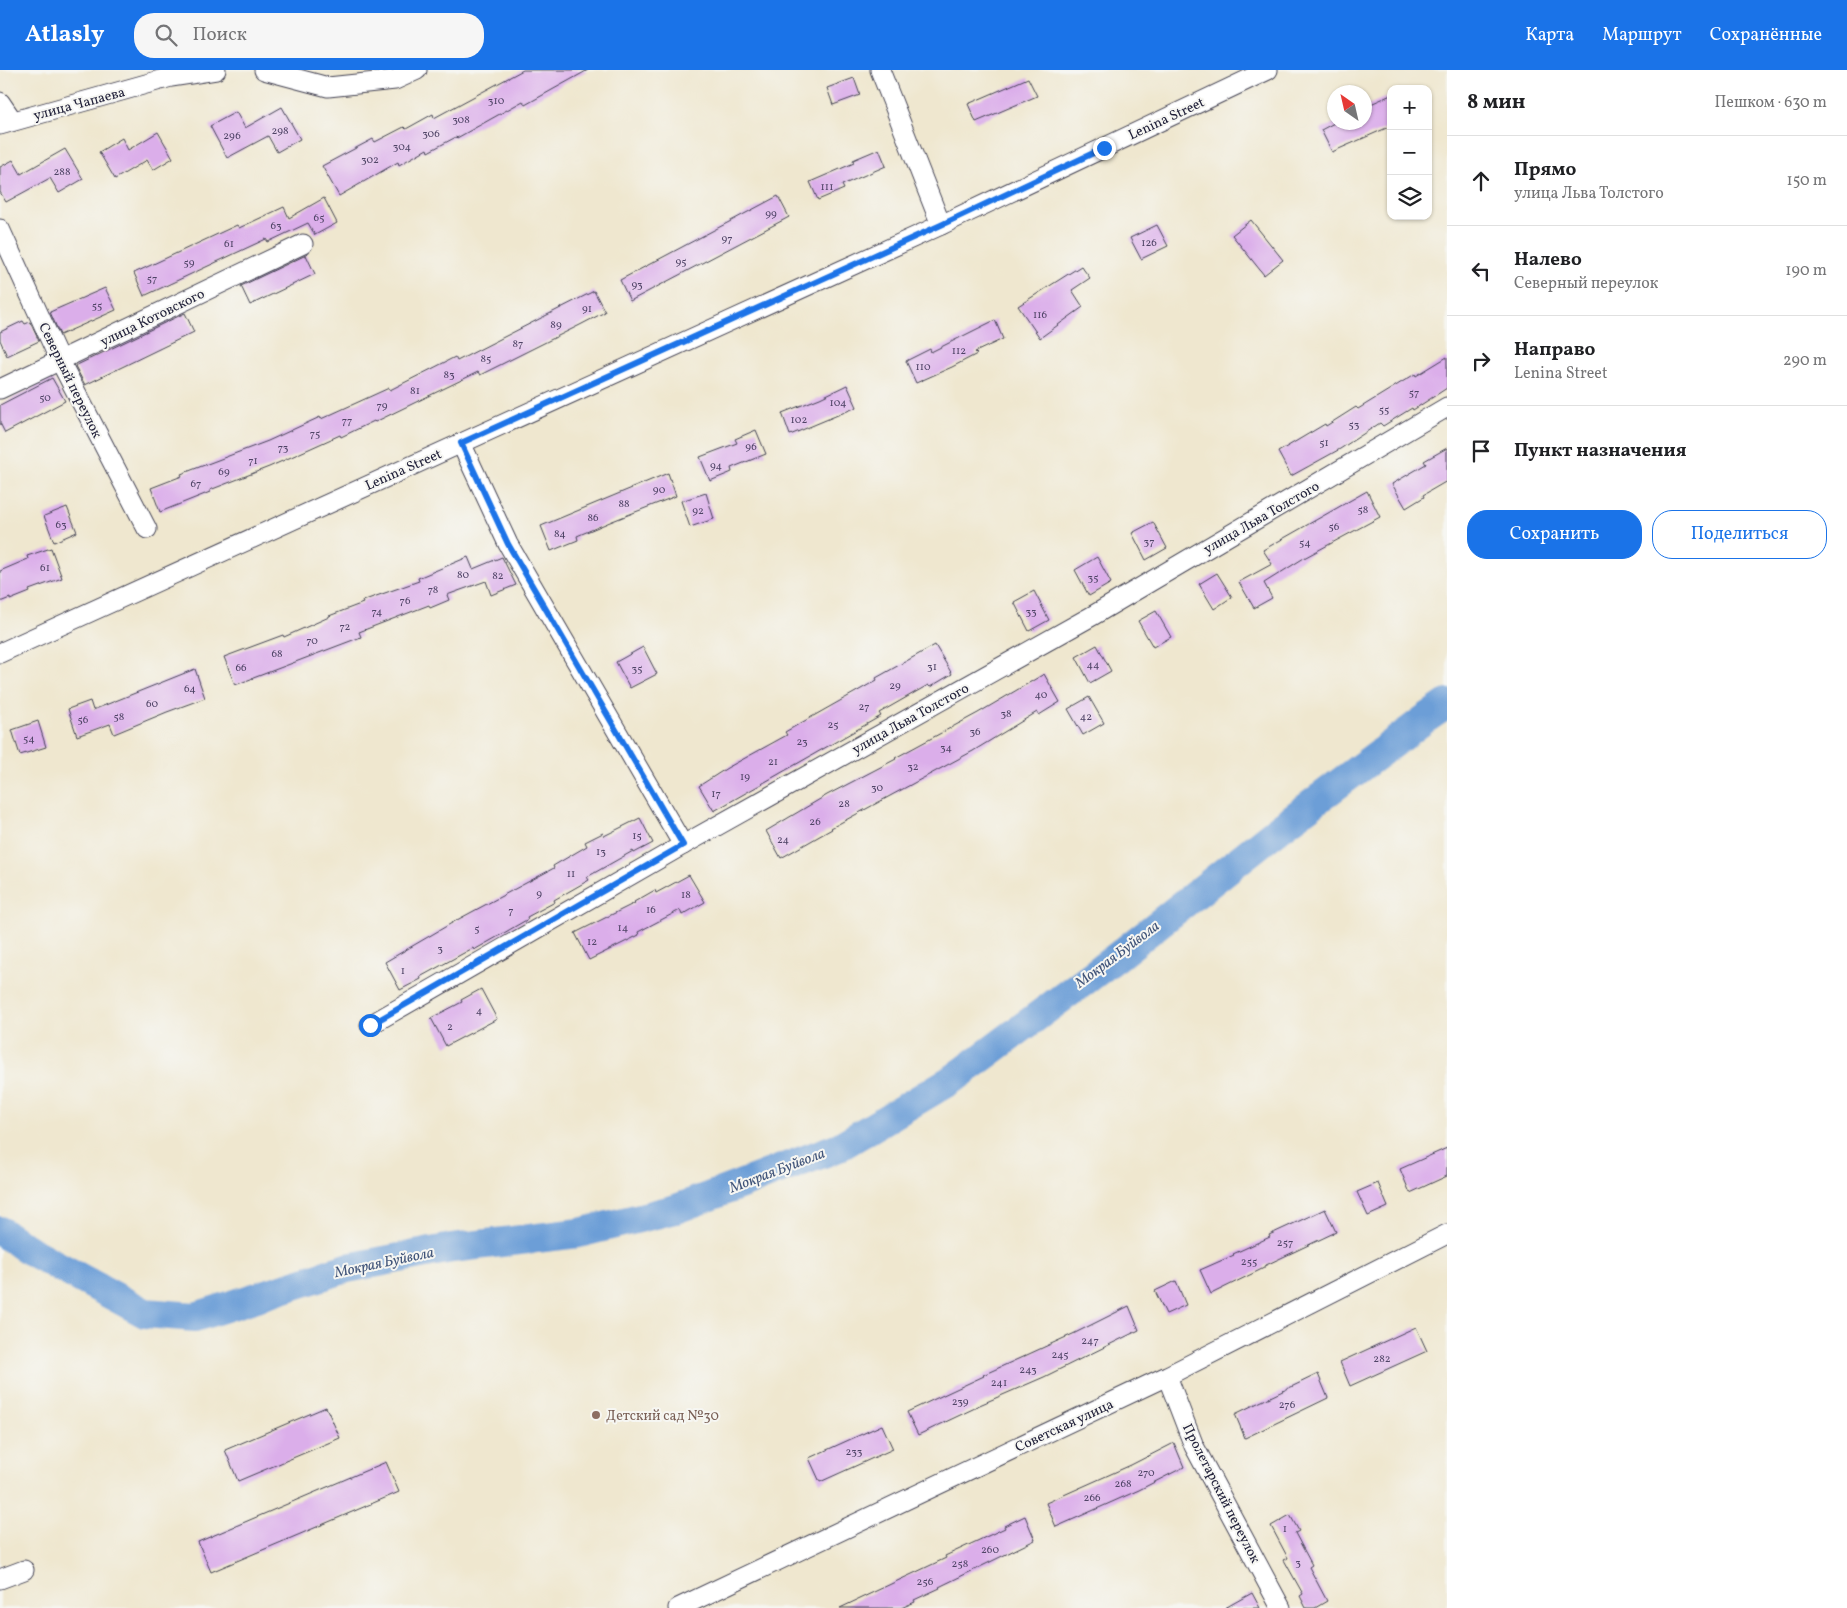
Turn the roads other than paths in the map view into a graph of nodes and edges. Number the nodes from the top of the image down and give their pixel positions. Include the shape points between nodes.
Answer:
1 (216, 70) edge
2 (264, 70) edge
3 (417, 70) edge
4 (880, 70) edge
5 (1268, 70) edge
6 (0, 102) edge
7 (7, 123) edge
8 (941, 225) junction
9 (0, 229) edge
10 (303, 244) dead end
11 (60, 361) junction
12 (0, 390) edge
13 (1447, 407) edge
14 (461, 443) junction
15 (147, 529) dead end
16 (0, 653) edge
17 (683, 845) junction
18 (370, 1025) dead end
19 (1447, 1234) edge
20 (1167, 1376) junction
21 (24, 1570) dead end
22 (0, 1579) edge
23 (678, 1608) edge
24 (1281, 1608) edge

1 - 7 street, улица Чапаева via 171,78
2 - 3 street via 328,87 395,80
4 - 8 street
5 - 8 street, Lenina Street
6 - 7 street
8 - 14 street, Lenina Street
9 - 11 street, Северный переулок
10 - 11 street, улица Котовского
11 - 12 street, улица Котовского
11 - 15 street, Северный переулок
13 - 17 street, улица Льва Толстого via 1092,616
14 - 16 street, Lenina Street
14 - 17 street via 508,544
17 - 18 street, улица Льва Толстого
19 - 20 street, Советская улица
20 - 23 street, Советская улица
20 - 24 street, Пролетарский переулок via 1194,1446
21 - 22 street

